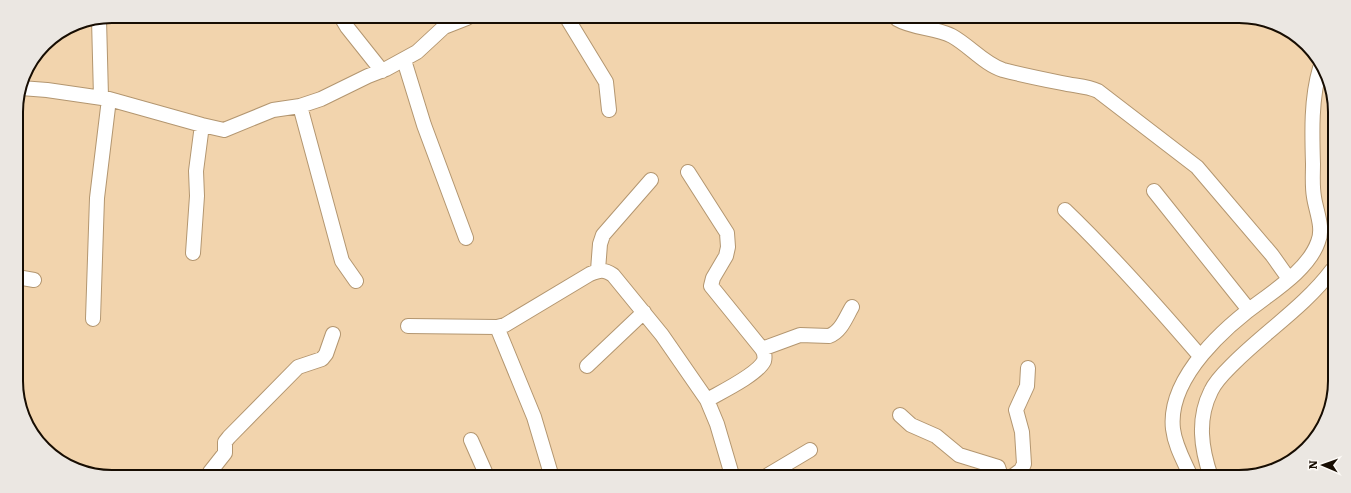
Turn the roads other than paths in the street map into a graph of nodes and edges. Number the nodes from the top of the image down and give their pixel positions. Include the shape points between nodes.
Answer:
1 (345, 23) edge
2 (454, 23) edge
3 (570, 23) edge
4 (906, 23) edge
5 (99, 24) edge
6 (404, 60) junction
7 (382, 71) junction
8 (1319, 73) edge
9 (26, 89) edge
10 (105, 98) junction
11 (300, 106) junction
12 (609, 110) dead end
13 (202, 125) junction
14 (688, 172) dead end
15 (651, 180) dead end
16 (1154, 191) dead end
17 (1065, 210) dead end
18 (466, 238) dead end
19 (193, 253) dead end
20 (598, 270) junction
21 (1328, 275) edge
22 (23, 279) edge
23 (1289, 279) junction
24 (34, 280) dead end
25 (356, 281) dead end
26 (852, 307) dead end
27 (1249, 310) junction
28 (644, 312) junction
29 (93, 319) dead end
30 (408, 326) dead end
31 (497, 327) junction
32 (333, 334) dead end
33 (762, 349) junction
34 (1200, 356) junction
35 (587, 366) dead end
36 (1028, 368) dead end
37 (707, 400) junction
38 (900, 415) dead end
39 (471, 440) dead end
40 (810, 450) dead end
41 (212, 470) edge
42 (484, 470) edge
43 (550, 470) edge
44 (731, 470) edge
45 (776, 470) edge
46 (999, 470) edge
47 (1021, 470) edge
48 (1188, 470) edge
49 (1209, 470) edge

1 - 7 street
2 - 6 street via 444,27 427,44
3 - 12 street via 606,82
4 - 23 street via 940,30 953,36 994,67 1034,78 1091,88 1103,94 1197,167 1272,255
5 - 10 street
6 - 7 street
6 - 18 street via 424,125
7 - 11 street
8 - 23 street via 1313,106 1312,150 1314,197 1320,236 1311,255
9 - 10 street
10 - 13 street
10 - 29 street via 97,198
11 - 13 street via 273,110 229,129 221,130
11 - 25 street via 342,261
13 - 19 street via 196,171
14 - 33 street via 727,233 726,256 711,286
15 - 20 street via 603,235
16 - 27 street
17 - 34 street via 1165,315
20 - 28 street via 606,270 613,275
20 - 31 street via 505,325
21 - 49 street via 1321,285 1245,352 1211,390 1202,420 1201,439
22 - 24 street
23 - 27 street
26 - 33 street via 834,335 800,335
27 - 34 street
28 - 35 street
28 - 37 street
30 - 31 street
31 - 43 street via 534,417
32 - 41 street via 322,358 298,367 229,436 225,442 225,453
33 - 37 street via 764,361 751,374
34 - 48 street via 1178,394 1173,412 1177,445
36 - 47 street via 1027,386 1016,410 1022,432 1024,464
37 - 44 street
38 - 46 street via 911,425 936,436 958,455 998,467
39 - 42 street
40 - 45 street

